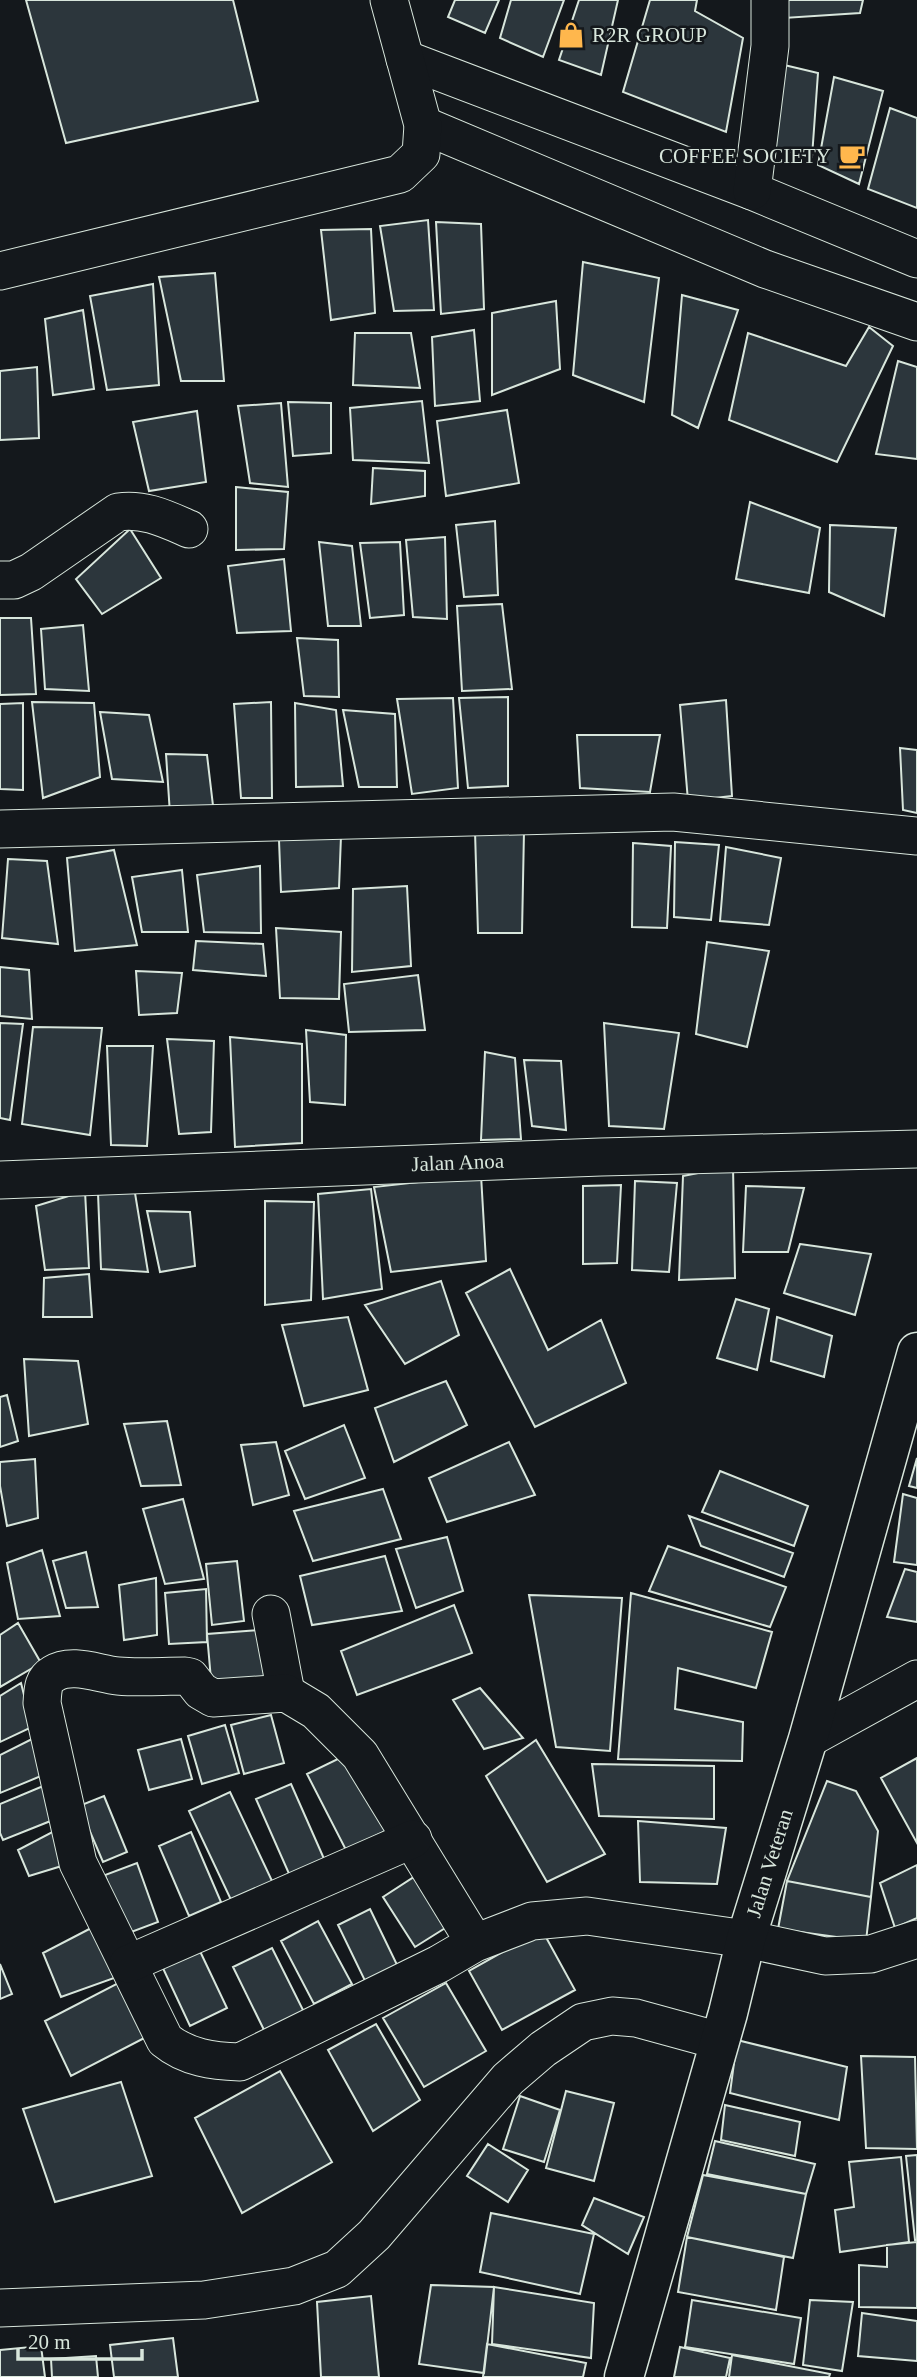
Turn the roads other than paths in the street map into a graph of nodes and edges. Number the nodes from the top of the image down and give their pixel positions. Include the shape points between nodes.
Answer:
1 (389, 0) edge
2 (769, 0) edge
3 (405, 59) junction
4 (423, 125) junction
5 (752, 191) junction
6 (917, 259) edge
7 (0, 271) edge
8 (917, 322) edge
9 (189, 529) dead end
10 (0, 580) edge
11 (0, 829) edge
12 (917, 836) edge
13 (917, 1149) edge
14 (0, 1180) edge
15 (917, 1352) edge
16 (271, 1614) dead end
17 (917, 1679) edge
18 (286, 1693) junction
19 (808, 1739) junction
20 (413, 1839) junction
21 (917, 1939) edge
22 (475, 1943) junction
23 (742, 1953) junction
24 (128, 1964) junction
25 (724, 2027) junction
26 (0, 2308) edge
27 (624, 2377) edge

1 - 3 street
2 - 5 street via 770,46
3 - 4 street
3 - 5 street
4 - 7 street via 421,154 400,174
4 - 8 street via 765,269
5 - 6 street
9 - 10 street via 134,510 118,512 31,572
11 - 12 street via 673,812
13 - 14 street, Jalan Anoa
15 - 19 main road, Jalan Veteran
16 - 18 street
17 - 19 street
18 - 20 street via 316,1711 360,1755
18 - 24 street via 213,1698 185,1676 116,1676 67,1669 52,1674 43,1684 42,1703 78,1863
19 - 23 main road, Jalan Veteran
20 - 22 street
20 - 24 street
21 - 23 street via 871,1954
22 - 23 street via 532,1920 587,1916
22 - 24 street via 240,2062 209,2061 173,2047 165,2040
23 - 25 main road, Jalan Veteran
25 - 26 street via 612,2016 583,2022 508,2079 374,2235 337,2269 294,2286 204,2300
25 - 27 main road, Jalan Veteran

